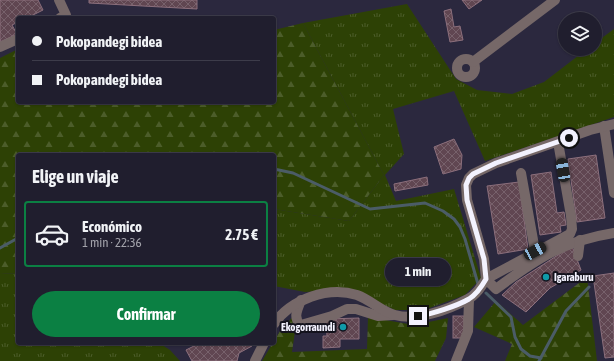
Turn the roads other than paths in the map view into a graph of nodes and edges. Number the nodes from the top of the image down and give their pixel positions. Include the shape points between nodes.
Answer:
1 (59, 0) edge
2 (555, 0) edge
3 (64, 16) edge
4 (16, 40) edge
5 (0, 47) edge
6 (473, 62) dead end
7 (609, 125) edge
8 (558, 142) junction
9 (521, 173) dead end
10 (614, 193) edge
11 (614, 233) edge
12 (580, 240) junction
13 (535, 251) junction
14 (578, 256) dead end
15 (486, 279) junction
16 (469, 299) junction
17 (301, 300) junction
18 (393, 314) junction
19 (276, 321) edge
20 (263, 345) edge
21 (255, 361) edge
22 (456, 361) edge

1 - 3 street via 66,15
2 - 6 street
4 - 5 street
7 - 8 street
7 - 10 street
8 - 13 street via 572,229 570,234
8 - 15 street via 496,163 469,178 466,185 467,200 484,259
9 - 13 street
11 - 12 street
12 - 14 street
12 - 15 street via 555,249 496,289
13 - 15 street via 508,269
15 - 16 street
16 - 18 street via 428,315 407,317
16 - 22 street via 468,331
17 - 18 street via 326,293 345,293 357,295
17 - 18 street via 296,316 301,325 332,316 347,308 378,316
17 - 19 street via 281,313
20 - 21 street

